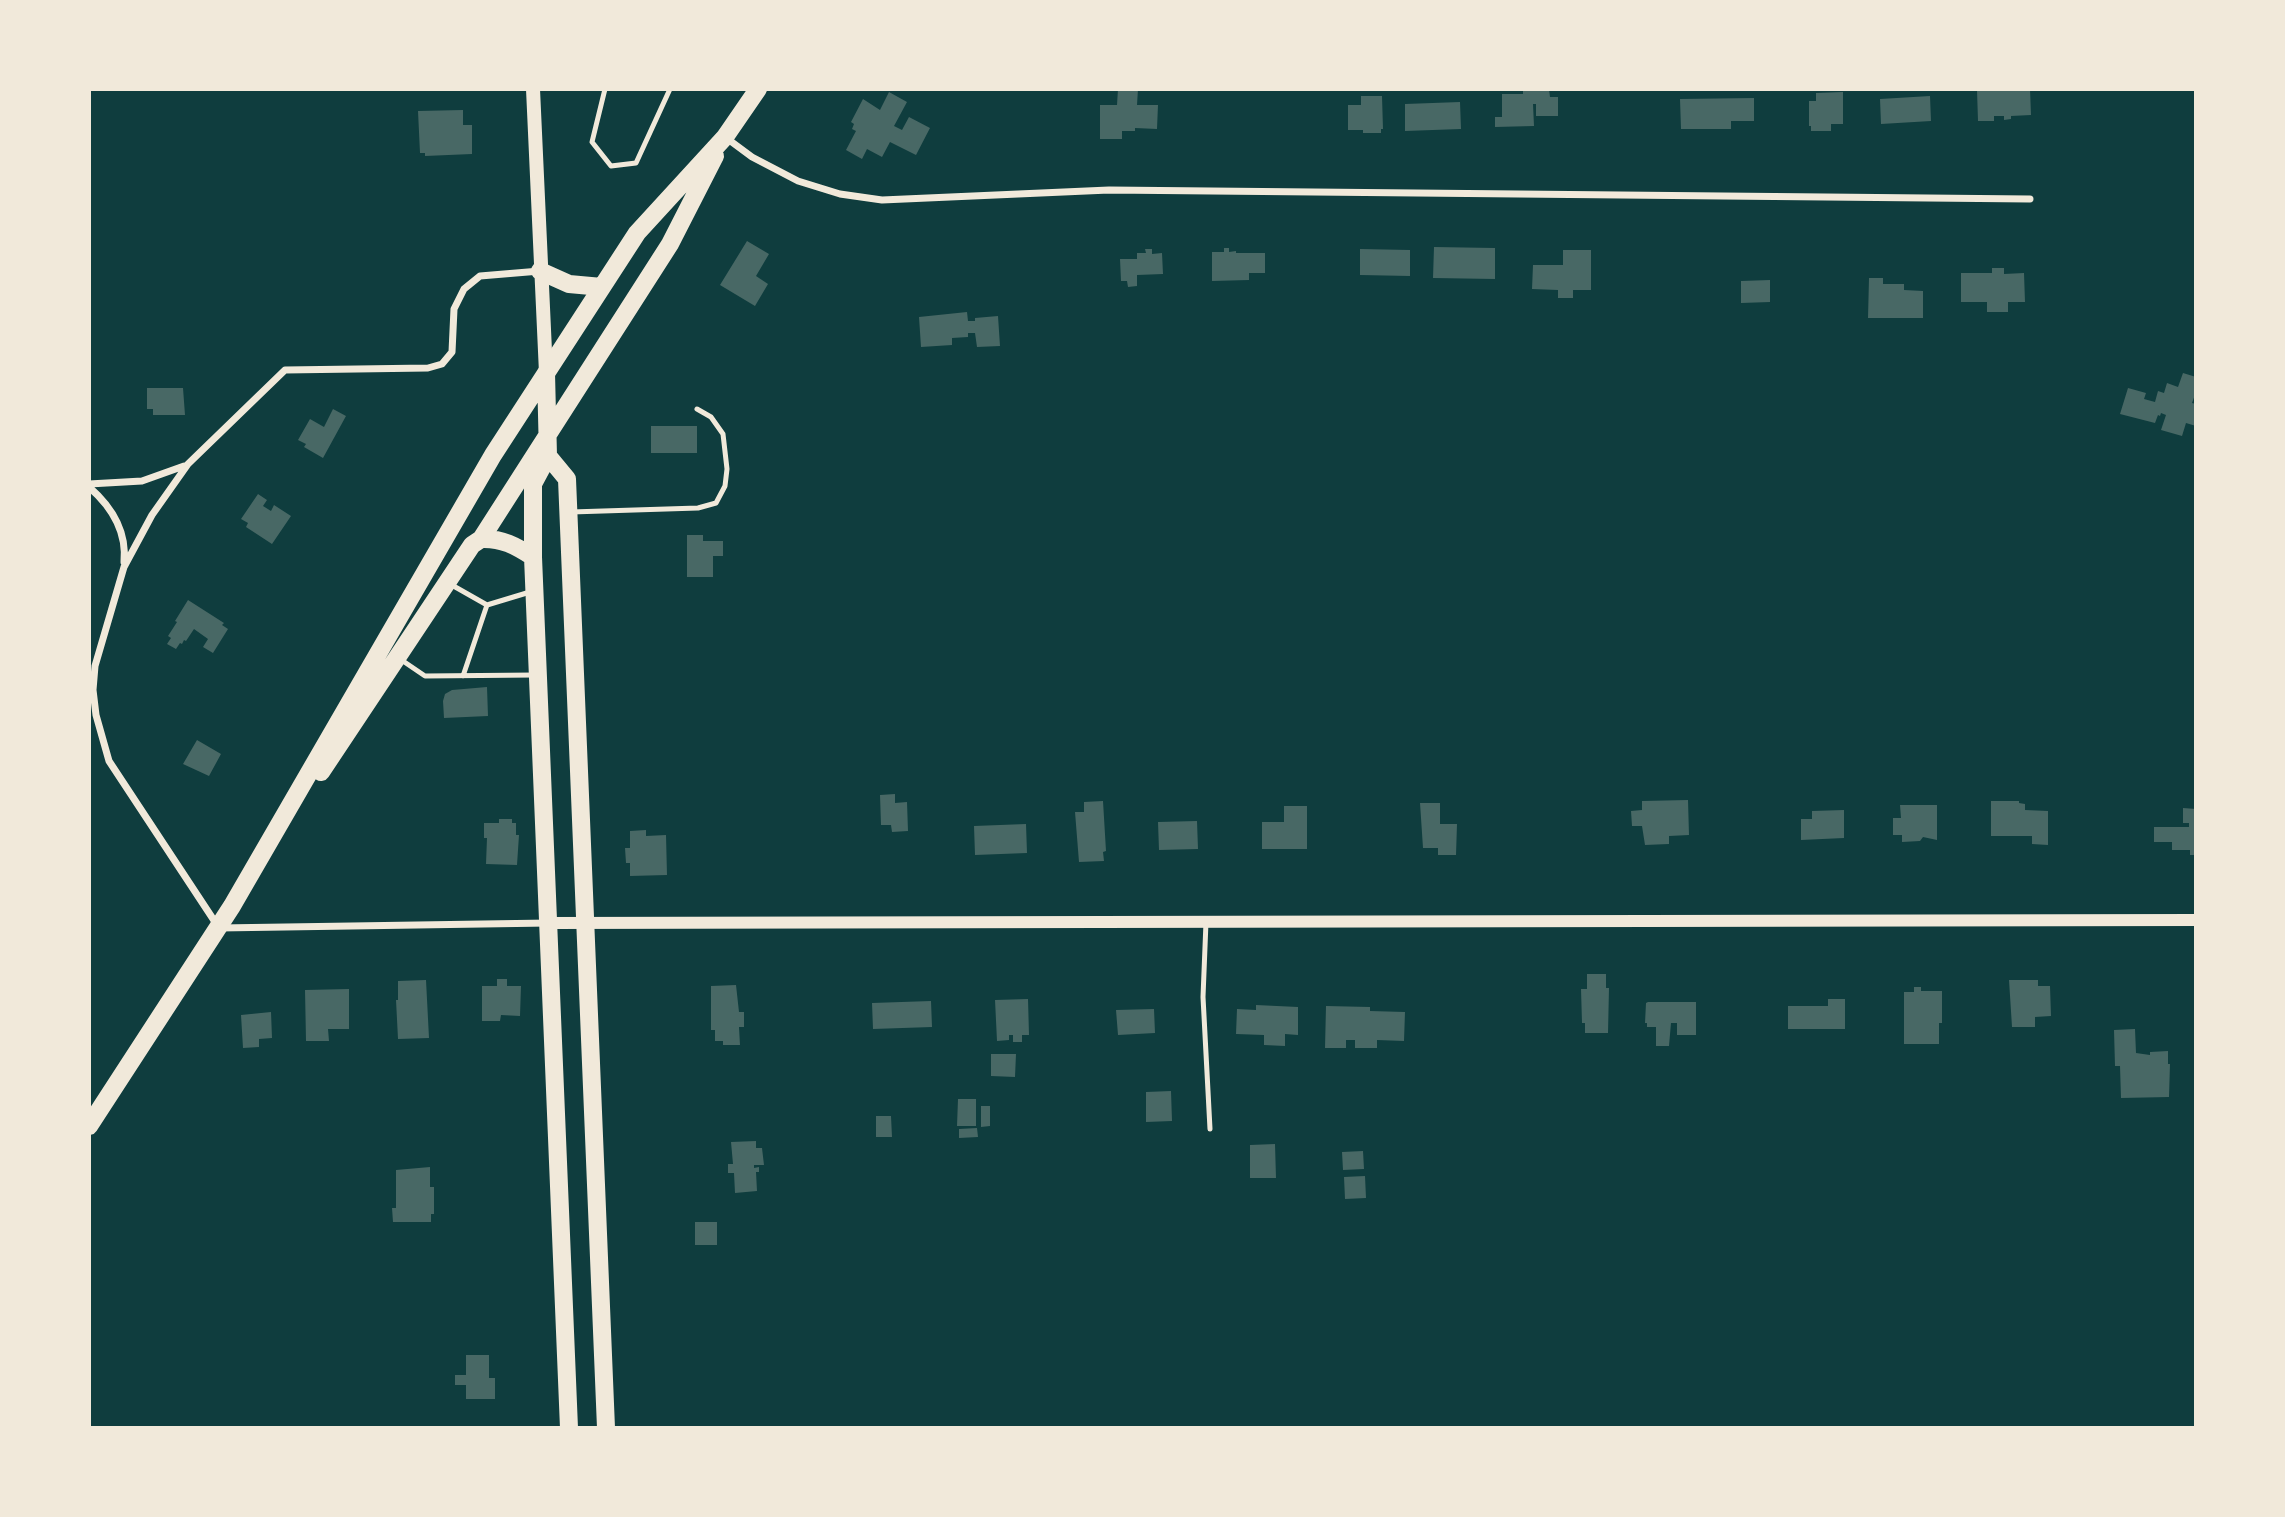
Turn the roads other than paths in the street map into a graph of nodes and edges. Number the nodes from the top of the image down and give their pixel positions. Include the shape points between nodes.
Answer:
1 (533, 89) edge
2 (604, 89) edge
3 (670, 89) edge
4 (758, 89) edge
5 (725, 137) junction
6 (2030, 199) dead end
7 (540, 271) junction
8 (602, 287) junction
9 (546, 373) junction
10 (698, 409) dead end
11 (547, 433) junction
12 (548, 456) junction
13 (188, 464) junction
14 (89, 486) edge
15 (568, 512) junction
16 (481, 538) junction
17 (533, 557) junction
18 (124, 567) junction
19 (448, 582) junction
20 (535, 591) junction
21 (487, 606) junction
22 (398, 657) junction
23 (538, 675) junction
24 (463, 676) junction
25 (232, 906) junction
26 (2196, 920) edge
27 (1206, 922) junction
28 (549, 923) junction
29 (585, 923) junction
30 (219, 928) junction
31 (89, 1126) edge
32 (1210, 1129) dead end
33 (569, 1428) edge
34 (606, 1428) edge

1 - 7 main road
2 - 3 lane via 592,142 611,166 636,163
4 - 5 main road
5 - 6 street via 799,181 840,194 882,200 1109,190
5 - 8 main road via 638,233
5 - 11 main road via 670,244
7 - 8 main road via 569,284
7 - 9 main road
7 - 13 street via 480,276 464,289 454,309 452,352 438,367 285,370
8 - 9 main road
9 - 11 main road
9 - 25 main road via 455,517
10 - 15 lane via 711,417 723,434 727,469 716,503 698,508
11 - 12 main road
11 - 16 main road
12 - 15 main road via 567,479
12 - 17 main road via 533,484
13 - 14 street via 142,481
13 - 18 street via 152,515
14 - 18 street via 119,524
15 - 29 main road
16 - 17 main road via 513,544
16 - 19 main road
17 - 20 main road
18 - 30 street via 95,666 96,715 109,761
19 - 21 lane
19 - 22 main road
20 - 21 lane
20 - 23 main road
21 - 24 lane
22 - 24 lane via 425,676
22 - 25 main road
23 - 24 lane
23 - 28 main road
25 - 30 main road
26 - 27 street
27 - 29 street
27 - 32 lane via 1203,997
28 - 29 street
28 - 30 street
28 - 33 main road
29 - 34 main road
30 - 31 main road

